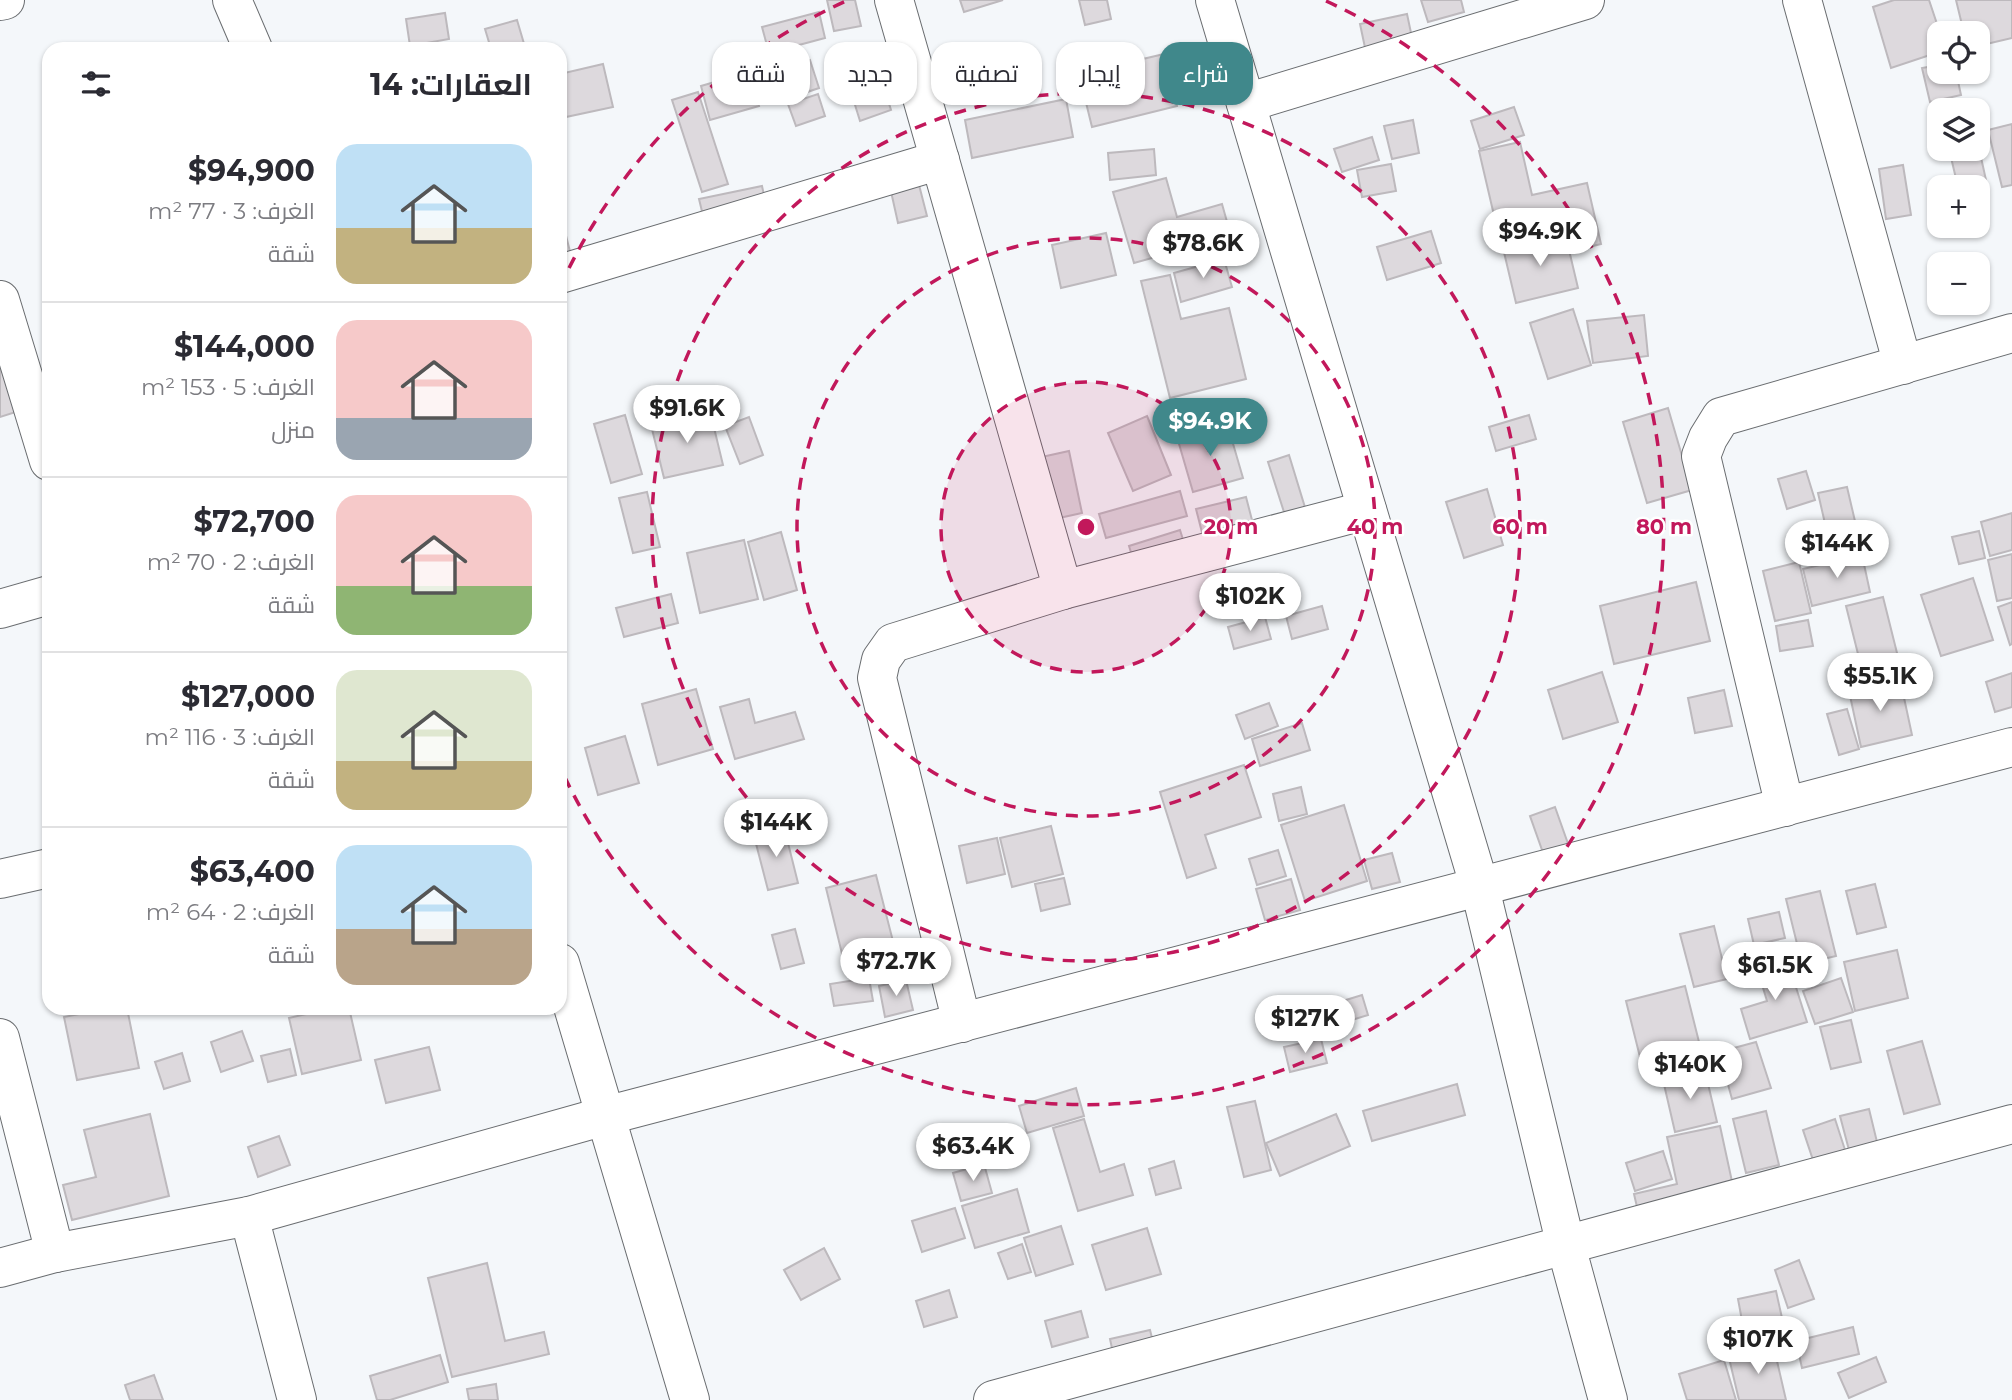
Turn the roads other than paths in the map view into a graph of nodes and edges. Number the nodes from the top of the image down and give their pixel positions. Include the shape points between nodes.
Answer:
1 (232, 0) edge
2 (894, 0) edge
3 (1215, 0) edge
4 (1585, 0) edge
5 (1802, 0) edge
6 (250, 42) edge
7 (1228, 42) edge
8 (1253, 101) edge
9 (1247, 105) edge
10 (940, 160) junction
11 (567, 272) edge
12 (0, 300) edge
13 (2012, 333) edge
14 (1903, 365) junction
15 (42, 438) edge
16 (1367, 510) junction
17 (1063, 590) junction
18 (42, 597) edge
19 (0, 609) edge
20 (2010, 755) edge
21 (1785, 807) junction
22 (42, 870) edge
23 (0, 879) edge
24 (1480, 888) junction
25 (567, 986) edge
26 (962, 1023) junction
27 (0, 1038) edge
28 (605, 1116) junction
29 (2012, 1124) edge
30 (249, 1216) junction
31 (1566, 1246) junction
32 (55, 1253) junction
33 (0, 1268) edge
34 (1062, 1390) edge
35 (297, 1400) edge
36 (690, 1400) edge
37 (993, 1400) edge
38 (1608, 1400) edge

1 - 6 street
2 - 10 street
3 - 7 street
4 - 8 street
5 - 14 street
9 - 16 street
10 - 11 street
10 - 17 street
12 - 15 street
13 - 14 street
14 - 21 street via 1721,417 1701,456
16 - 17 street
16 - 24 street
17 - 26 street via 893,643 881,660 877,678
18 - 19 street
20 - 21 street
21 - 24 street
22 - 23 street
24 - 26 street
24 - 31 street
25 - 28 street
26 - 28 street
27 - 32 street
28 - 30 street
28 - 36 street
29 - 31 street
30 - 32 street
30 - 35 street
31 - 34 street
31 - 38 street
32 - 33 street
34 - 37 street

